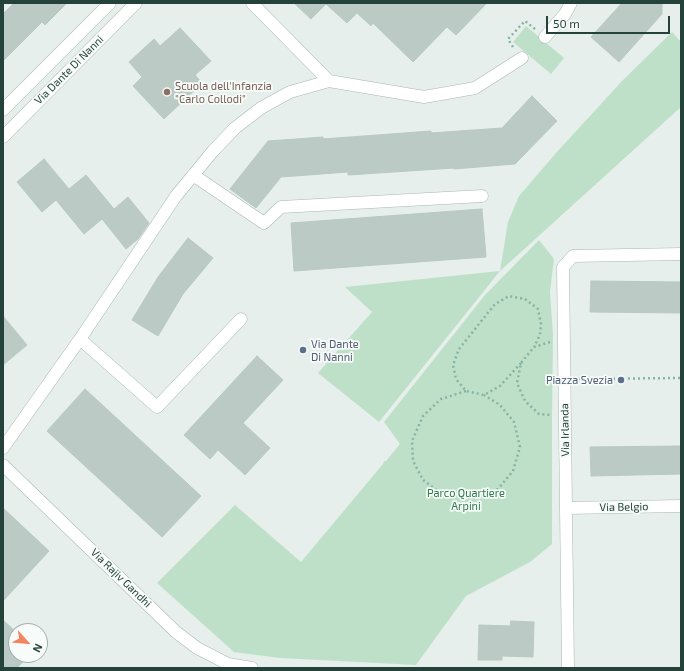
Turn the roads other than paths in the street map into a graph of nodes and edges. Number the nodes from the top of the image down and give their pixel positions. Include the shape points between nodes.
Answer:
1 (110, 3) edge
2 (136, 3) edge
3 (252, 3) edge
4 (570, 3) edge
5 (544, 37) road end
6 (522, 58) road end
7 (329, 81) junction
8 (3, 110) edge
9 (3, 136) edge
10 (193, 176) junction
11 (482, 196) dead end
12 (681, 254) edge
13 (241, 319) dead end
14 (80, 339) junction
15 (3, 448) edge
16 (3, 465) edge
17 (681, 506) edge
18 (566, 508) junction
19 (252, 668) edge
20 (568, 668) edge

1 - 8 street, Via Dante Di Nanni
2 - 9 street, Via Dante Di Nanni
3 - 7 street
4 - 5 street via 565,14
6 - 7 street via 475,88 424,98
7 - 10 street via 290,92 261,108 235,128 213,150
10 - 11 street via 264,223 281,207
10 - 14 street via 176,196
12 - 18 street, Via Irlanda via 573,256 563,267
13 - 14 street via 157,407
14 - 15 street
16 - 19 street, Via Rajiv Gandhi via 176,632 197,648 228,664
17 - 18 street, Via Belgio
18 - 20 street, Via Irlanda

